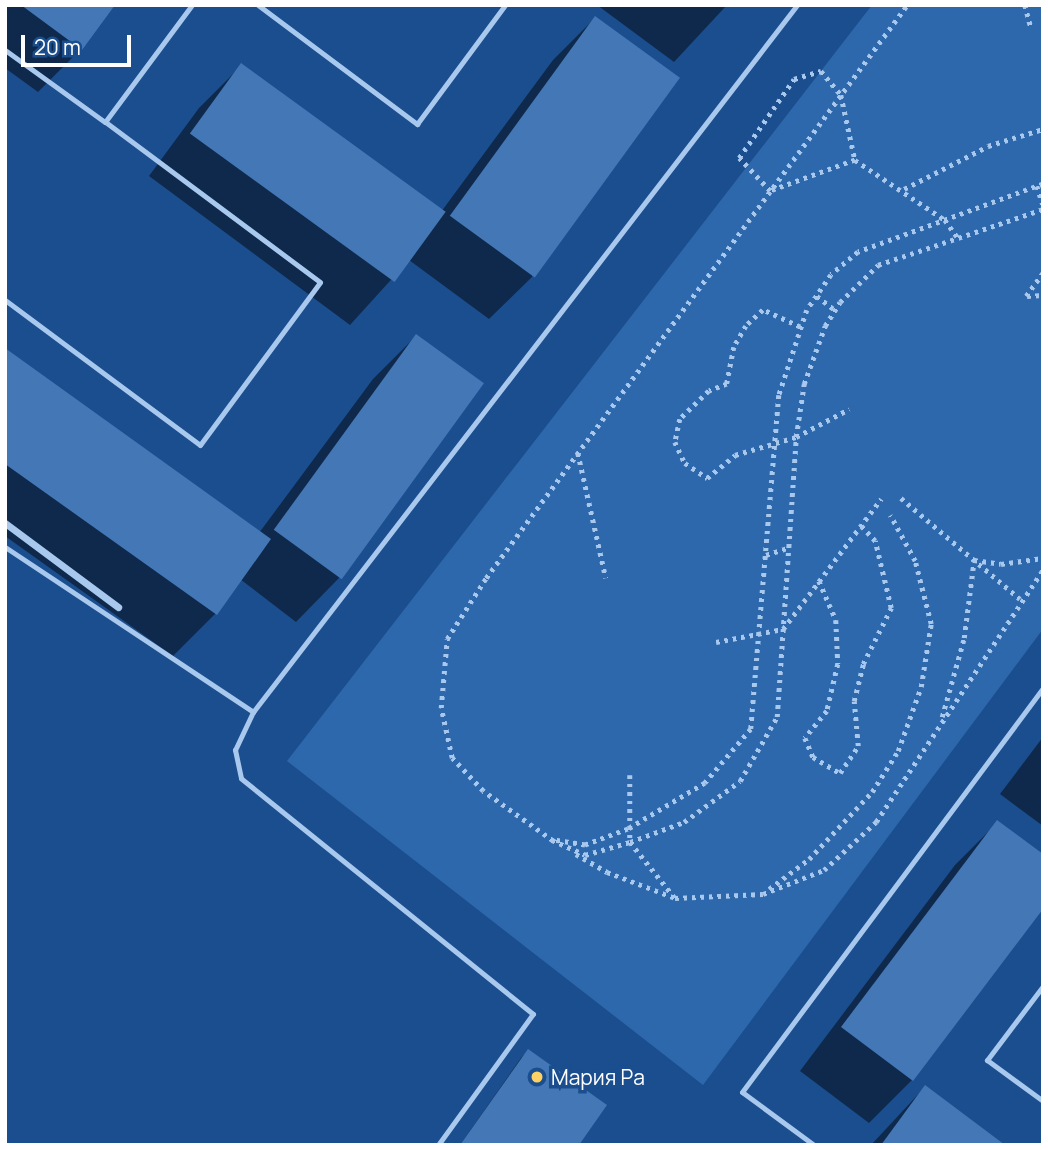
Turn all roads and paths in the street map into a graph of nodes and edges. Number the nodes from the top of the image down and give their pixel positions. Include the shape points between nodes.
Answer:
1 (191, 5) edge
2 (258, 5) edge
3 (505, 5) edge
4 (797, 5) edge
5 (908, 5) edge
6 (1025, 5) edge
7 (1031, 27) dead end
8 (5, 50) edge
9 (841, 95) junction
10 (105, 122) junction
11 (1043, 129) edge
12 (855, 160) junction
13 (1040, 185) edge
14 (904, 189) junction
15 (770, 191) junction
16 (1043, 204) edge
17 (1043, 209) edge
18 (945, 220) junction
19 (958, 238) junction
20 (1043, 273) edge
21 (1043, 295) edge
22 (817, 296) junction
23 (5, 300) edge
24 (835, 310) junction
25 (800, 327) junction
26 (849, 410) dead end
27 (796, 437) junction
28 (775, 444) junction
29 (578, 452) junction
30 (901, 498) dead end
31 (881, 499) dead end
32 (890, 515) dead end
33 (5, 523) edge
34 (861, 526) junction
35 (5, 547) edge
36 (788, 548) junction
37 (766, 555) junction
38 (1043, 558) edge
39 (974, 560) junction
40 (1043, 570) edge
41 (606, 578) dead end
42 (819, 581) junction
43 (1020, 599) junction
44 (118, 607) dead end
45 (783, 629) junction
46 (759, 636) junction
47 (716, 642) dead end
48 (1043, 688) edge
49 (253, 712) junction
50 (941, 721) junction
51 (630, 775) dead end
52 (628, 829) junction
53 (552, 840) junction
54 (630, 842) junction
55 (763, 894) junction
56 (675, 898) junction
57 (1043, 986) edge
58 (1043, 1101) edge
59 (438, 1145) edge
60 (814, 1145) edge

1 - 10 lane
2 - 3 lane via 417,124
4 - 49 lane
5 - 9 path
6 - 7 path
8 - 10 lane
9 - 12 path
9 - 15 path
9 - 15 path via 821,71 794,79 739,158
10 - 23 lane via 320,282 200,444
11 - 14 path via 988,146
12 - 14 path
12 - 15 path
13 - 16 path
13 - 18 path
14 - 18 path
15 - 29 path
17 - 19 path
18 - 19 path
18 - 22 path via 858,251 831,275
19 - 24 path via 878,265
20 - 21 path via 1026,296
22 - 24 path
22 - 25 path
24 - 27 path via 804,384
25 - 28 path via 779,395
25 - 28 path via 763,310 734,346 727,384 709,391 680,419 675,442 685,463 707,478 735,455
26 - 27 path
27 - 28 path
27 - 36 path
28 - 37 path
29 - 41 path
29 - 53 path via 447,639 441,708 452,758 484,791
30 - 39 path
31 - 34 path
32 - 55 path via 915,561 931,624 921,687 898,751 872,792 809,859
33 - 44 street
34 - 42 path
34 - 42 path via 876,541 891,608 863,664 853,701 858,746 840,773 813,757 805,738 827,711 838,664 836,620
35 - 49 lane
36 - 37 path
36 - 45 path
37 - 46 path
38 - 39 path via 1001,564
39 - 43 path
39 - 50 path via 964,638
40 - 43 path
42 - 45 path
43 - 50 path
45 - 46 path
45 - 54 path via 778,717 740,781 684,822
46 - 47 path
46 - 52 path via 751,729 705,783
48 - 60 lane via 742,1092
49 - 59 lane via 235,750 241,778 533,1014
50 - 55 path via 876,822 824,870
51 - 52 path
52 - 53 path via 585,845
52 - 54 path
53 - 54 path via 585,855
53 - 56 path via 607,872
54 - 56 path
55 - 56 path
57 - 58 lane via 987,1060

